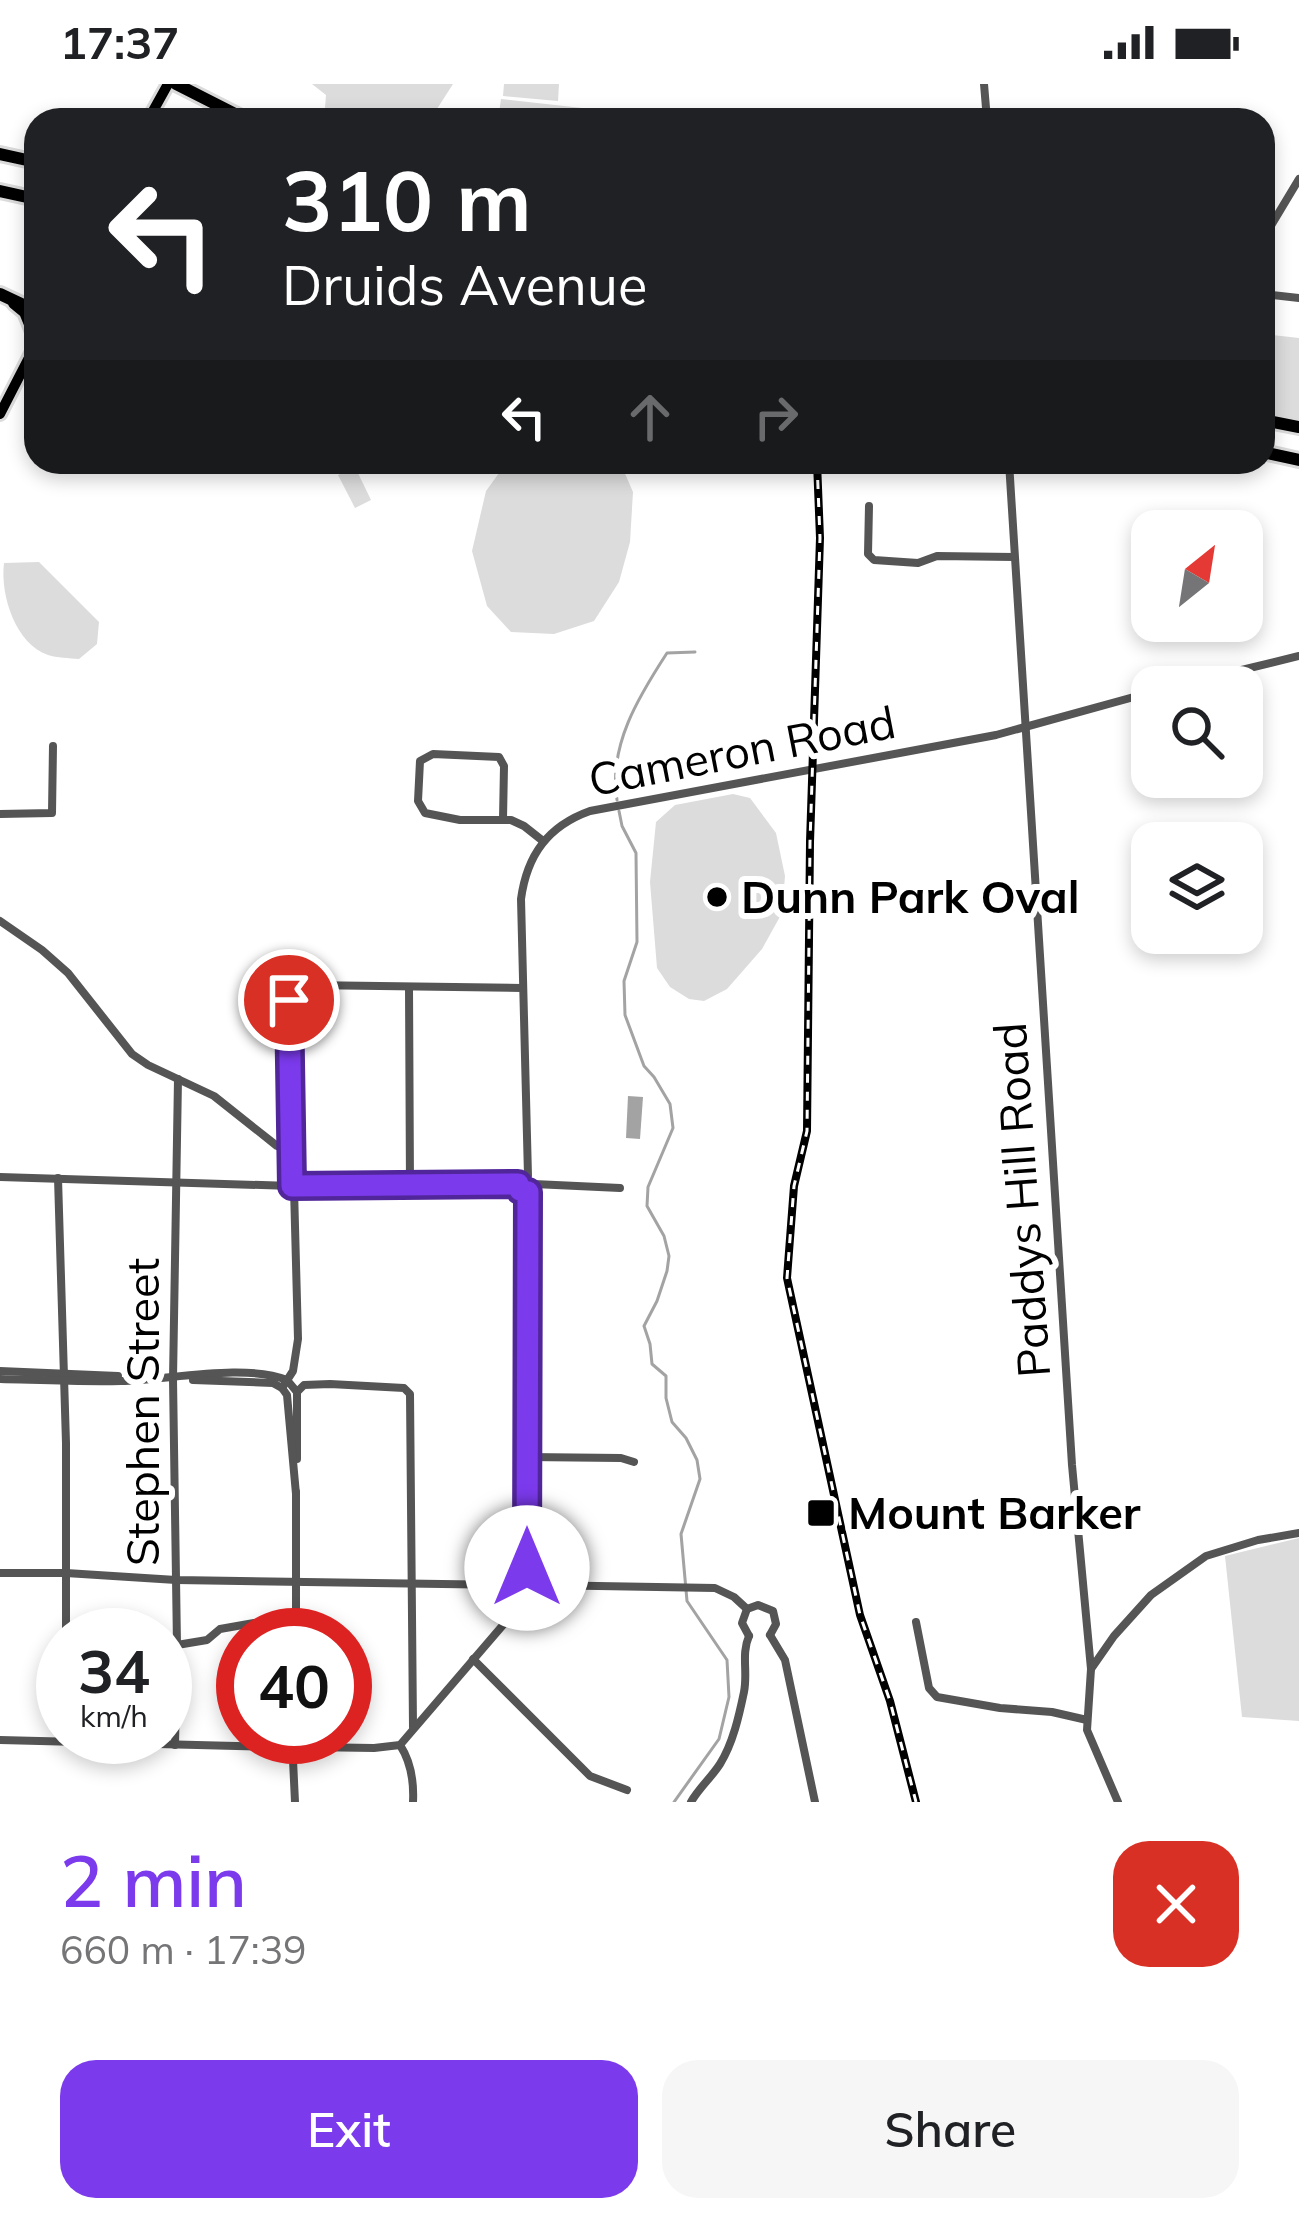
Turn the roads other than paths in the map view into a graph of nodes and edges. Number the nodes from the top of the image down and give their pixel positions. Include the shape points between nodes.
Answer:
1 (172, 84) edge
2 (198, 90) edge
3 (227, 108) edge
4 (1299, 179) edge
5 (1275, 219) edge
6 (0, 294) edge
7 (14, 302) junction
8 (24, 306) edge
9 (24, 311) edge
10 (24, 372) edge
11 (0, 414) edge
12 (1010, 474) edge
13 (869, 506) dead end
14 (1014, 557) junction
15 (1299, 656) edge
16 (1258, 666) edge
17 (1131, 698) edge
18 (1025, 726) junction
19 (52, 746) dead end
20 (0, 814) edge
21 (503, 819) junction
22 (543, 842) junction
23 (0, 921) edge
24 (409, 987) junction
25 (522, 988) junction
26 (178, 1079) junction
27 (292, 1153) junction
28 (0, 1177) edge
29 (58, 1178) junction
30 (177, 1181) junction
31 (530, 1184) junction
32 (292, 1186) junction
33 (410, 1186) junction
34 (620, 1188) dead end
35 (0, 1375) edge
36 (64, 1377) junction
37 (173, 1378) junction
38 (285, 1384) junction
39 (297, 1392) junction
40 (526, 1457) junction
41 (634, 1462) dead end
42 (296, 1494) junction
43 (1299, 1533) edge
44 (527, 1568) junction
45 (0, 1573) edge
46 (66, 1573) junction
47 (176, 1580) junction
48 (297, 1582) junction
49 (412, 1583) junction
50 (513, 1585) junction
51 (539, 1585) junction
52 (524, 1595) junction
53 (66, 1608) edge
54 (176, 1608) edge
55 (296, 1608) edge
56 (747, 1609) junction
57 (918, 1630) dead end
58 (770, 1635) junction
59 (749, 1636) junction
60 (472, 1659) junction
61 (1091, 1669) junction
62 (1088, 1720) junction
63 (413, 1727) junction
64 (36, 1739) edge
65 (0, 1740) edge
66 (400, 1745) junction
67 (372, 1748) edge
68 (293, 1764) edge
69 (627, 1790) dead end
70 (295, 1802) edge
71 (413, 1802) edge
72 (691, 1802) edge
73 (815, 1802) edge
74 (1118, 1802) edge

1 - 2 highway
2 - 3 highway
4 - 5 street
6 - 7 highway
7 - 8 highway
7 - 9 highway
10 - 11 main road
12 - 14 street, Paddys Hill Road
13 - 14 street via 874,560
14 - 18 street, Paddys Hill Road
15 - 16 street
17 - 18 street, Cameron Road
18 - 22 street, Cameron Road via 619,806 572,818
18 - 61 street, Paddys Hill Road
19 - 20 street via 52,813
21 - 21 street via 499,758 433,754 420,761 425,813
21 - 22 street
22 - 25 street, Cameron Road via 524,881
23 - 26 street via 68,973 132,1054
24 - 25 street
24 - 27 street via 293,991
24 - 33 street
25 - 31 street, Cameron Road
26 - 27 street
26 - 30 street, Stephen Street
27 - 32 street
28 - 29 street
29 - 30 street
29 - 36 street
30 - 32 street
30 - 37 street, Stephen Street
31 - 33 street via 522,1177 518,1184
31 - 34 street
31 - 40 street, Cameron Road
32 - 33 street
32 - 38 street via 298,1339
35 - 36 street
36 - 37 street
36 - 46 street
37 - 38 street via 276,1375
37 - 47 street, Stephen Street
38 - 39 street
38 - 42 street
39 - 42 street
39 - 49 street via 330,1384 410,1394
40 - 41 street
40 - 44 street, Cameron Road
42 - 48 street
43 - 61 street via 1206,1556 1150,1595
44 - 50 street
44 - 51 street
45 - 46 street
46 - 47 street
46 - 53 street
47 - 48 street
47 - 54 street, Stephen Street
48 - 49 street
48 - 55 street
49 - 50 street
49 - 63 street
50 - 52 street
51 - 52 street
51 - 56 street via 694,1586 726,1592
52 - 60 street
56 - 58 street via 771,1609
56 - 59 street via 742,1623
57 - 62 street via 937,1697
58 - 59 street
58 - 73 street via 784,1660
59 - 72 street via 729,1747
60 - 63 street
60 - 69 street via 590,1776
61 - 62 street, Paddys Hill Road
62 - 74 street
63 - 66 street
64 - 65 street
66 - 67 street
66 - 71 street
68 - 70 street

